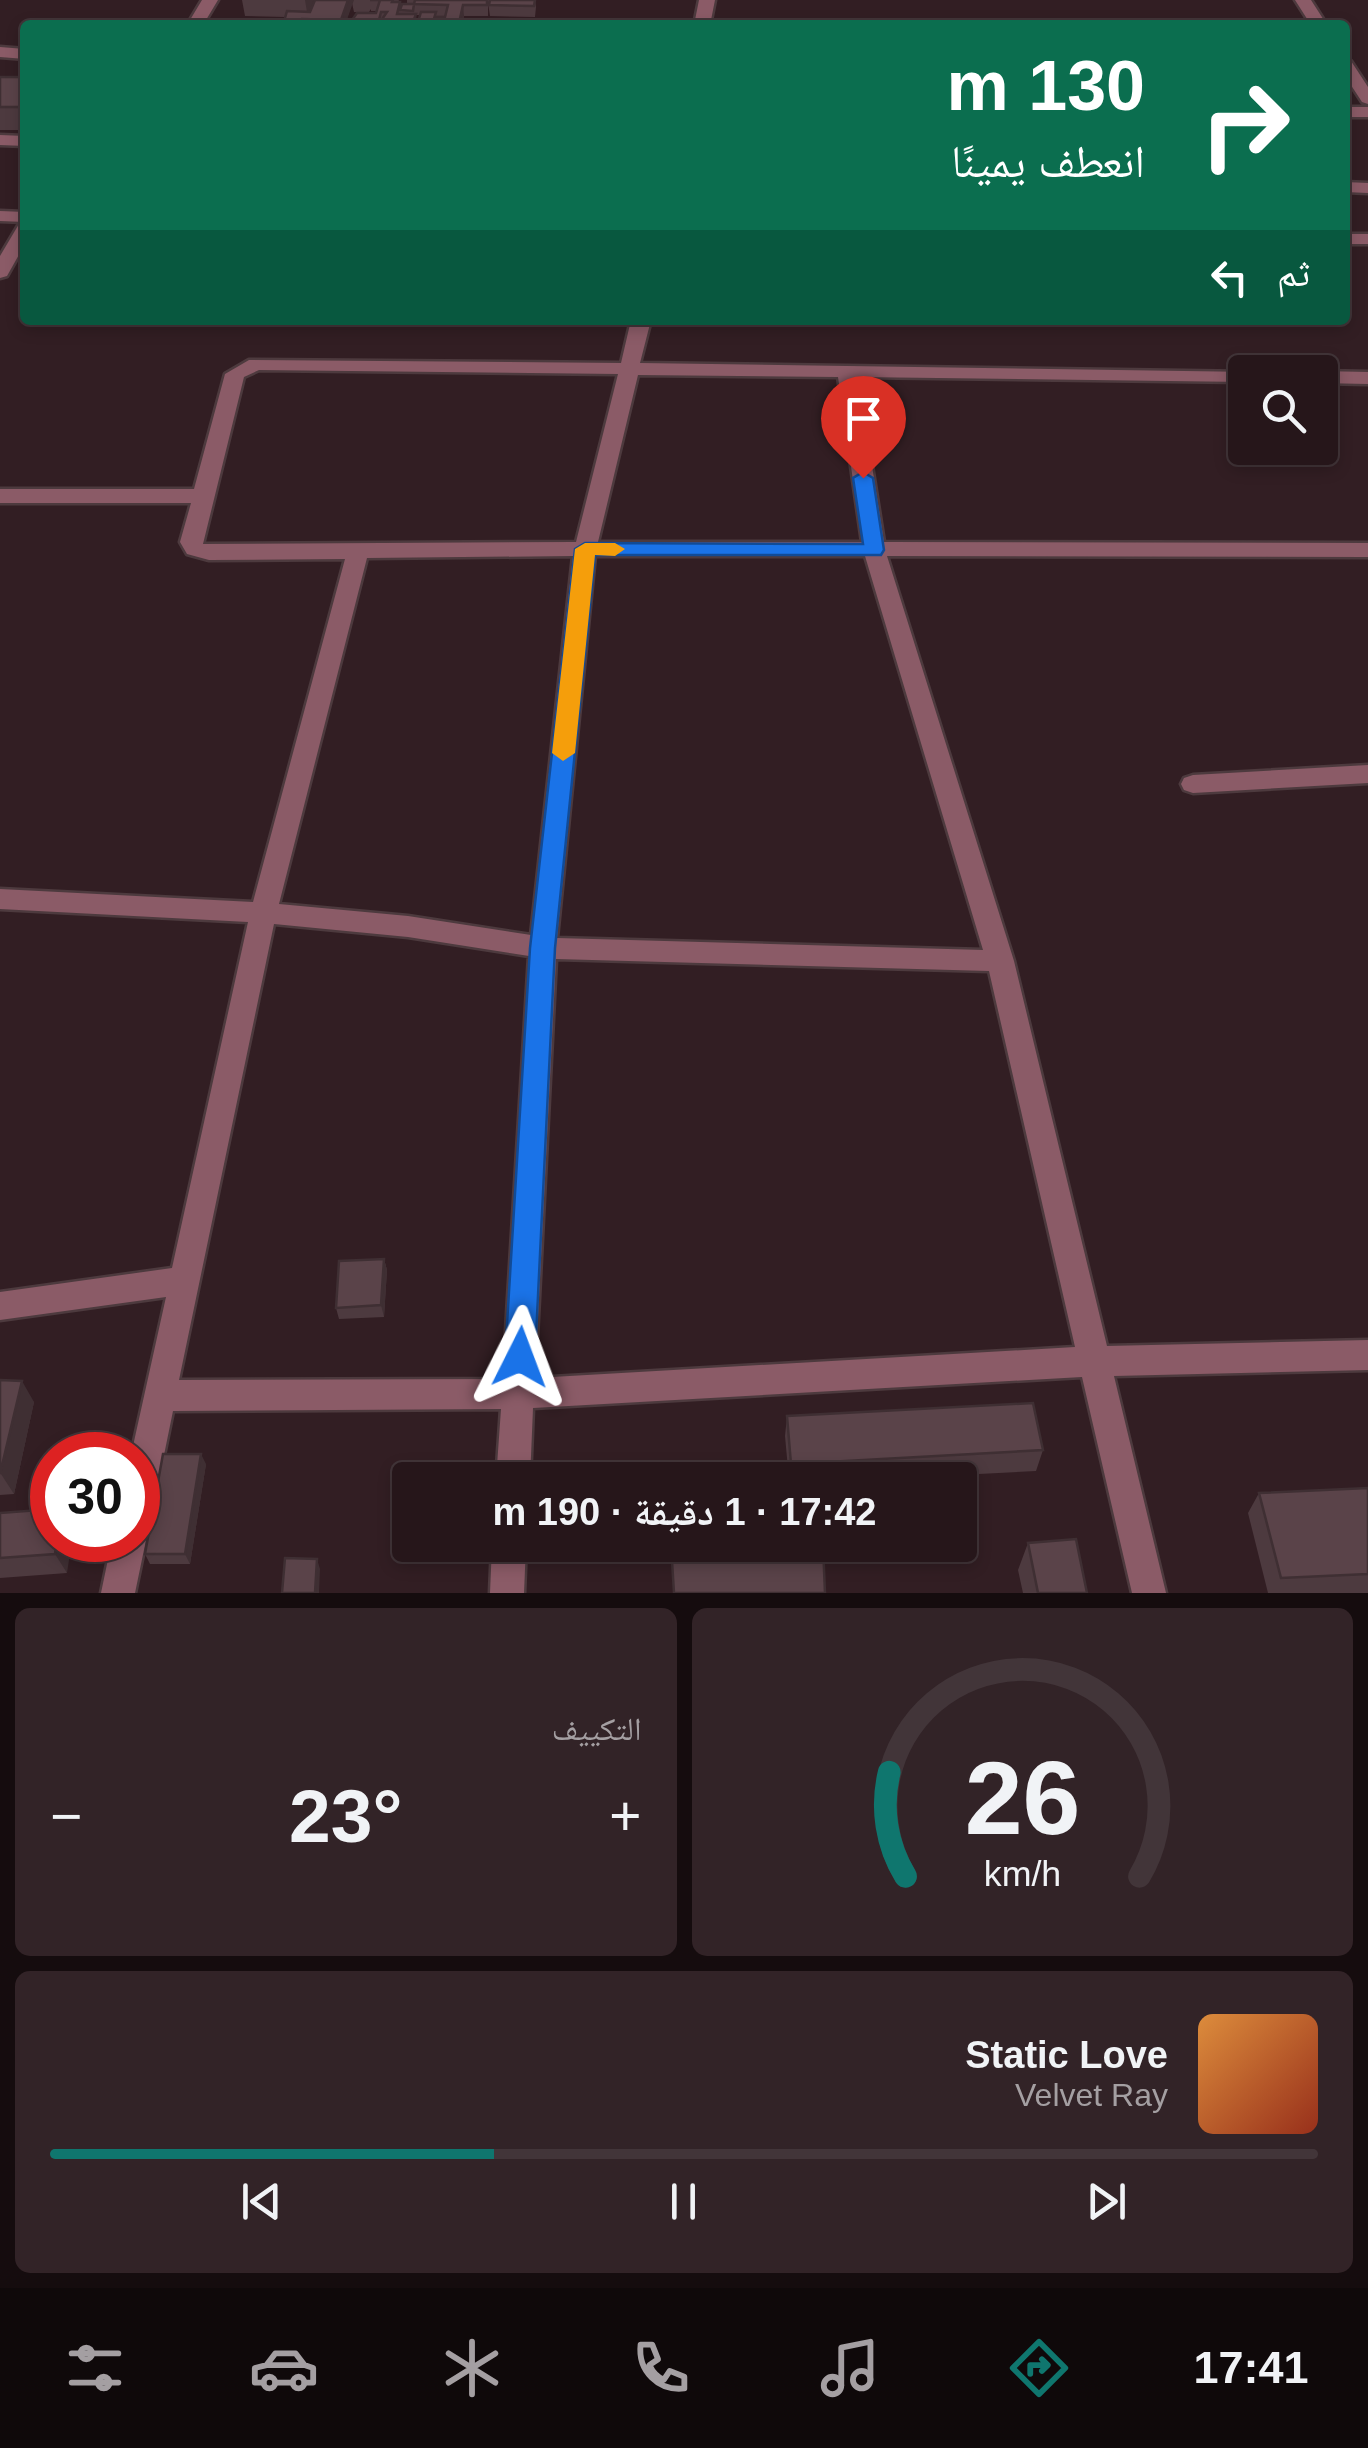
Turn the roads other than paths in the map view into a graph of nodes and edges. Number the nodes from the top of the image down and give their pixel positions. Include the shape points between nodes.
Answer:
1 (1350, 72) edge
2 (1368, 99) edge
3 (20, 237) edge
4 (0, 272) edge
5 (639, 325) edge
6 (628, 368) junction
7 (847, 369) junction
8 (1228, 376) edge
9 (1338, 377) edge
10 (1368, 378) edge
11 (0, 496) edge
12 (202, 496) junction
13 (585, 549) junction
14 (874, 550) junction
15 (1368, 550) edge
16 (357, 553) junction
17 (1368, 774) edge
18 (1193, 784) dead end
19 (0, 899) edge
20 (263, 915) junction
21 (542, 948) junction
22 (1000, 961) junction
23 (184, 1280) junction
24 (0, 1306) edge
25 (1368, 1356) edge
26 (1097, 1360) junction
27 (518, 1394) junction
28 (160, 1396) junction
29 (152, 1432) edge
30 (514, 1462) edge
31 (124, 1562) edge
32 (509, 1562) edge
33 (118, 1593) edge
34 (507, 1593) edge
35 (1149, 1593) edge

1 - 2 street
3 - 4 street
5 - 6 street
6 - 7 street
6 - 12 street via 242,368
6 - 13 street
7 - 8 street
7 - 14 street
9 - 10 street
11 - 12 street
12 - 16 street via 195,549
13 - 14 street
13 - 16 street
13 - 21 street
14 - 15 street
14 - 22 street
16 - 20 street
17 - 18 street
19 - 20 street
20 - 21 street via 399,922
20 - 23 street
21 - 22 street
21 - 27 street
22 - 26 street
23 - 24 street
23 - 28 street
25 - 26 street
26 - 27 street
26 - 35 street
27 - 28 street
27 - 30 street
28 - 29 street
31 - 33 street
32 - 34 street

